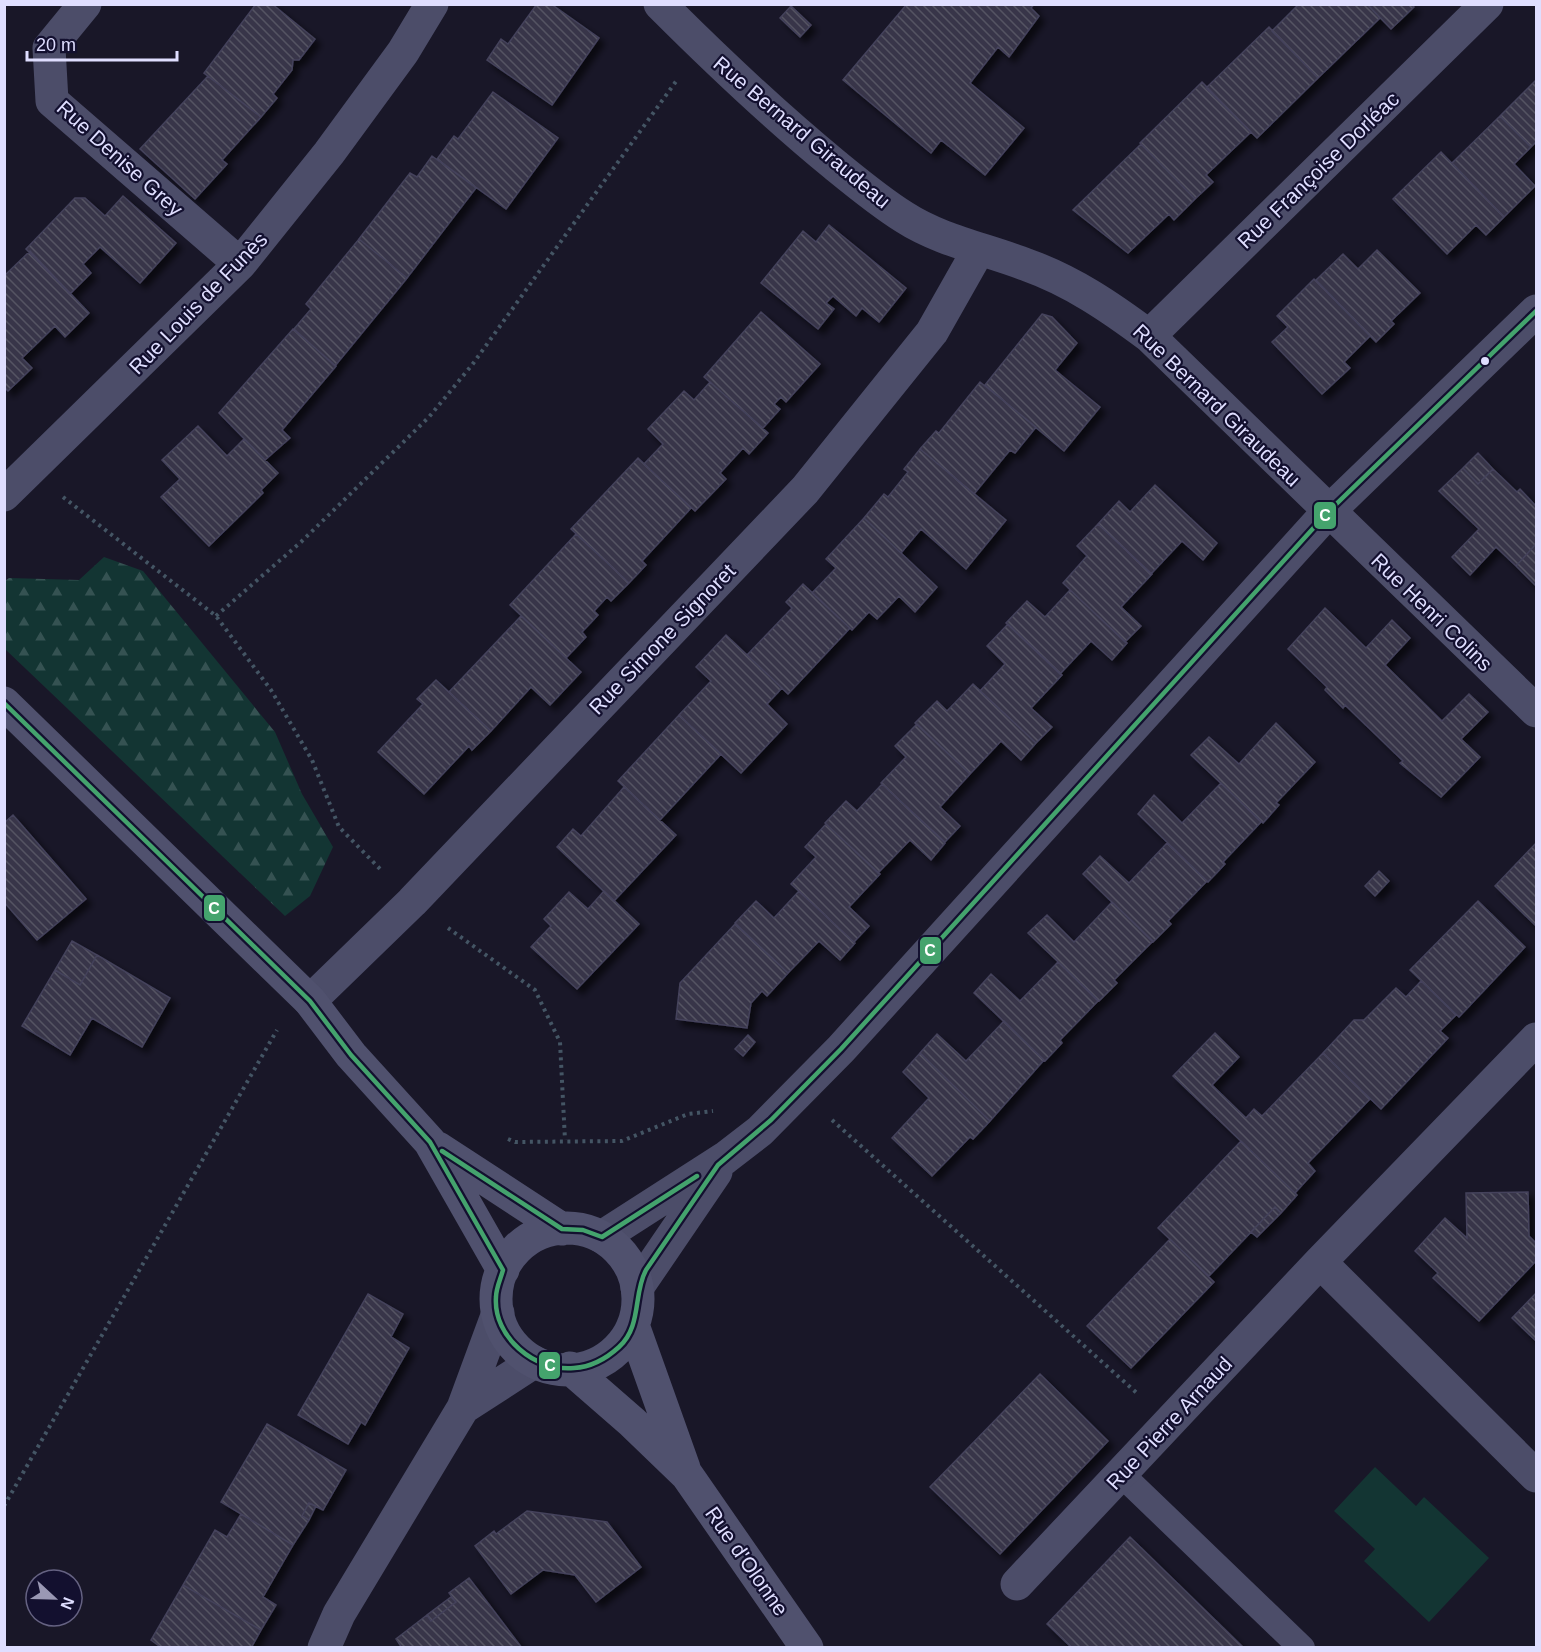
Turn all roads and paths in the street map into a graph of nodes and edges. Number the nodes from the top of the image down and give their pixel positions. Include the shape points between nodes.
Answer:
1 (85, 4) edge
2 (432, 4) edge
3 (660, 4) edge
4 (1486, 4) edge
5 (703, 47) junction
6 (979, 249) junction
7 (240, 264) junction
8 (1536, 311) edge
9 (1149, 336) junction
10 (4, 495) edge
11 (54, 502) dead end
12 (1328, 512) junction
13 (216, 616) junction
14 (4, 704) edge
15 (1536, 711) edge
16 (412, 902) junction
17 (310, 1000) junction
18 (1536, 1039) edge
19 (832, 1120) dead end
20 (760, 1131) junction
21 (430, 1142) junction
22 (725, 1158) junction
23 (562, 1228) junction
24 (602, 1237) junction
25 (1320, 1262) junction
26 (503, 1270) junction
27 (637, 1288) junction
28 (498, 1313) junction
29 (633, 1325) junction
30 (534, 1362) junction
31 (570, 1368) junction
32 (463, 1408) junction
33 (1170, 1422) junction
34 (1121, 1474) junction
35 (687, 1475) junction
36 (1536, 1476) edge
37 (4, 1506) edge
38 (1017, 1584) dead end
39 (324, 1647) edge
40 (807, 1647) edge
41 (1302, 1647) edge

1 - 7 street, Rue Denise Grey via 49,48 52,100
2 - 7 street, Rue Louis de Funès via 403,52 329,153
3 - 5 street, Rue Bernard Giraudeau
4 - 9 street, Rue Françoise Dorléac
5 - 6 street, Rue Bernard Giraudeau via 811,145 904,218
5 - 13 path via 472,365 429,417 301,542
6 - 9 street, Rue Bernard Giraudeau via 1073,285
6 - 16 street, Rue Simone Signoret via 932,332 805,490
7 - 10 street, Rue Louis de Funès
8 - 12 street
9 - 12 street, Rue Bernard Giraudeau
11 - 13 path via 63,497
12 - 15 street, Rue Henri Colins
12 - 20 street via 841,1049
13 - 16 path via 270,690 312,760 339,827
14 - 17 street, Rue d'Olonne
16 - 17 street, Rue Simone Signoret
16 - 20 path via 535,990 560,1042 564,1140 621,1141 688,1114 724,1109
17 - 21 street, Rue d'Olonne via 351,1056
17 - 37 path via 278,1027
18 - 25 street, Rue Pierre Arnaud
19 - 33 path
20 - 22 street
21 - 23 street, Rue d'Olonne
21 - 26 street, Rue d'Olonne
22 - 24 street
22 - 27 street
23 - 24 street, Rue d'Olonne
23 - 26 street, Rue d'Olonne via 527,1239 509,1256
24 - 27 street, Rue d'Olonne via 627,1260
25 - 33 street, Rue Pierre Arnaud
25 - 36 street
26 - 28 street, Rue d'Olonne via 497,1295
27 - 29 street, Rue d'Olonne
28 - 30 street, Rue d'Olonne via 515,1347
28 - 32 street
29 - 31 street, Rue d'Olonne via 621,1344 604,1359 582,1368
29 - 35 street, Rue d'Olonne
30 - 31 street, Rue d'Olonne via 557,1369
30 - 32 street
31 - 35 street, Rue d'Olonne
32 - 39 street via 339,1614
33 - 34 street, Rue Pierre Arnaud
34 - 38 street, Rue Pierre Arnaud
34 - 41 lane
35 - 40 street, Rue d'Olonne

